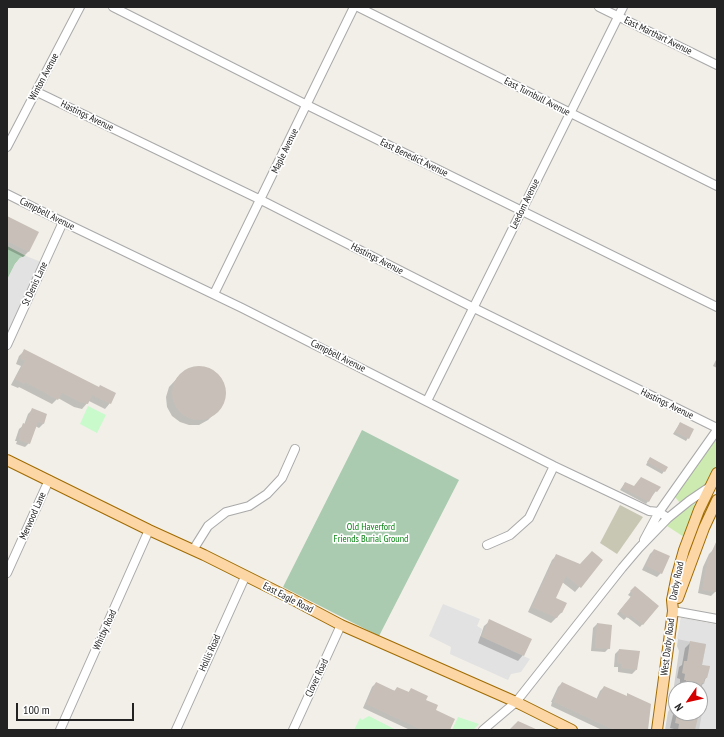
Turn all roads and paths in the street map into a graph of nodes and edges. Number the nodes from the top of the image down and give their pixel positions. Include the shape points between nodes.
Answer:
1 (80, 7) edge
2 (113, 7) edge
3 (354, 7) edge
4 (358, 7) edge
5 (599, 7) edge
6 (623, 7) edge
7 (618, 16) junction
8 (717, 65) edge
9 (37, 92) junction
10 (307, 105) junction
11 (570, 114) junction
12 (7, 147) edge
13 (717, 186) edge
14 (7, 194) edge
15 (261, 200) junction
16 (522, 210) junction
17 (63, 222) junction
18 (214, 294) junction
19 (717, 307) edge
20 (474, 308) junction
21 (7, 345) edge
22 (427, 401) junction
23 (717, 429) edge
24 (295, 449) dead end
25 (7, 460) edge
26 (554, 466) junction
27 (717, 473) edge
28 (49, 480) junction
29 (714, 484) edge
30 (717, 500) edge
31 (659, 512) junction
32 (668, 518) junction
33 (149, 530) junction
34 (487, 545) dead end
35 (639, 548) junction
36 (193, 550) junction
37 (7, 573) edge
38 (245, 577) junction
39 (672, 611) junction
40 (717, 619) edge
41 (341, 625) junction
42 (516, 702) junction
43 (60, 730) edge
44 (176, 730) edge
45 (294, 730) edge
46 (483, 730) edge
47 (570, 730) edge
48 (657, 730) edge

1 - 9 street, Winton Avenue
2 - 10 street, East Benedict Avenue
3 - 10 street, Maple Avenue
4 - 11 street, East Turnbull Avenue
5 - 7 street, East Marthart Avenue
6 - 7 street, Leedom Avenue
7 - 8 street, East Marthart Avenue
7 - 11 street, Leedom Avenue
9 - 12 street, Winton Avenue
9 - 15 street, Hastings Avenue
10 - 15 street, Maple Avenue
10 - 16 street, East Benedict Avenue
11 - 13 street, East Turnbull Avenue
11 - 16 street, Leedom Avenue
14 - 17 street, Campbell Avenue
15 - 18 street, Maple Avenue
15 - 20 street, Hastings Avenue
16 - 19 street, East Benedict Avenue
16 - 20 street, Leedom Avenue
17 - 18 street, Campbell Avenue
17 - 21 street, St Denis Lane
18 - 22 street, Campbell Avenue
20 - 22 street, Leedom Avenue
20 - 23 street, Hastings Avenue
22 - 26 street, Campbell Avenue
23 - 31 street
24 - 36 street via 282,478 267,494 249,506 226,512 208,526
25 - 28 main road, East Eagle Road
26 - 31 street, Campbell Avenue via 649,511
26 - 34 street via 529,518 510,535
27 - 29 main road, Darby Road
28 - 33 main road, East Eagle Road
28 - 37 street, Merwood Lane
29 - 32 street
29 - 39 main road, Darby Road via 699,510 684,550
30 - 39 main road, Darby Road
31 - 32 street, Campbell Avenue
31 - 35 street
32 - 35 street
33 - 36 main road, East Eagle Road
33 - 43 street, Whitby Road
35 - 42 street
36 - 38 main road, East Eagle Road
38 - 41 main road, East Eagle Road
38 - 44 street, Hollis Road
39 - 40 street
39 - 48 main road, West Darby Road
41 - 42 main road, East Eagle Road
41 - 45 street, Clover Road
42 - 46 street
42 - 47 main road, East Eagle Road

